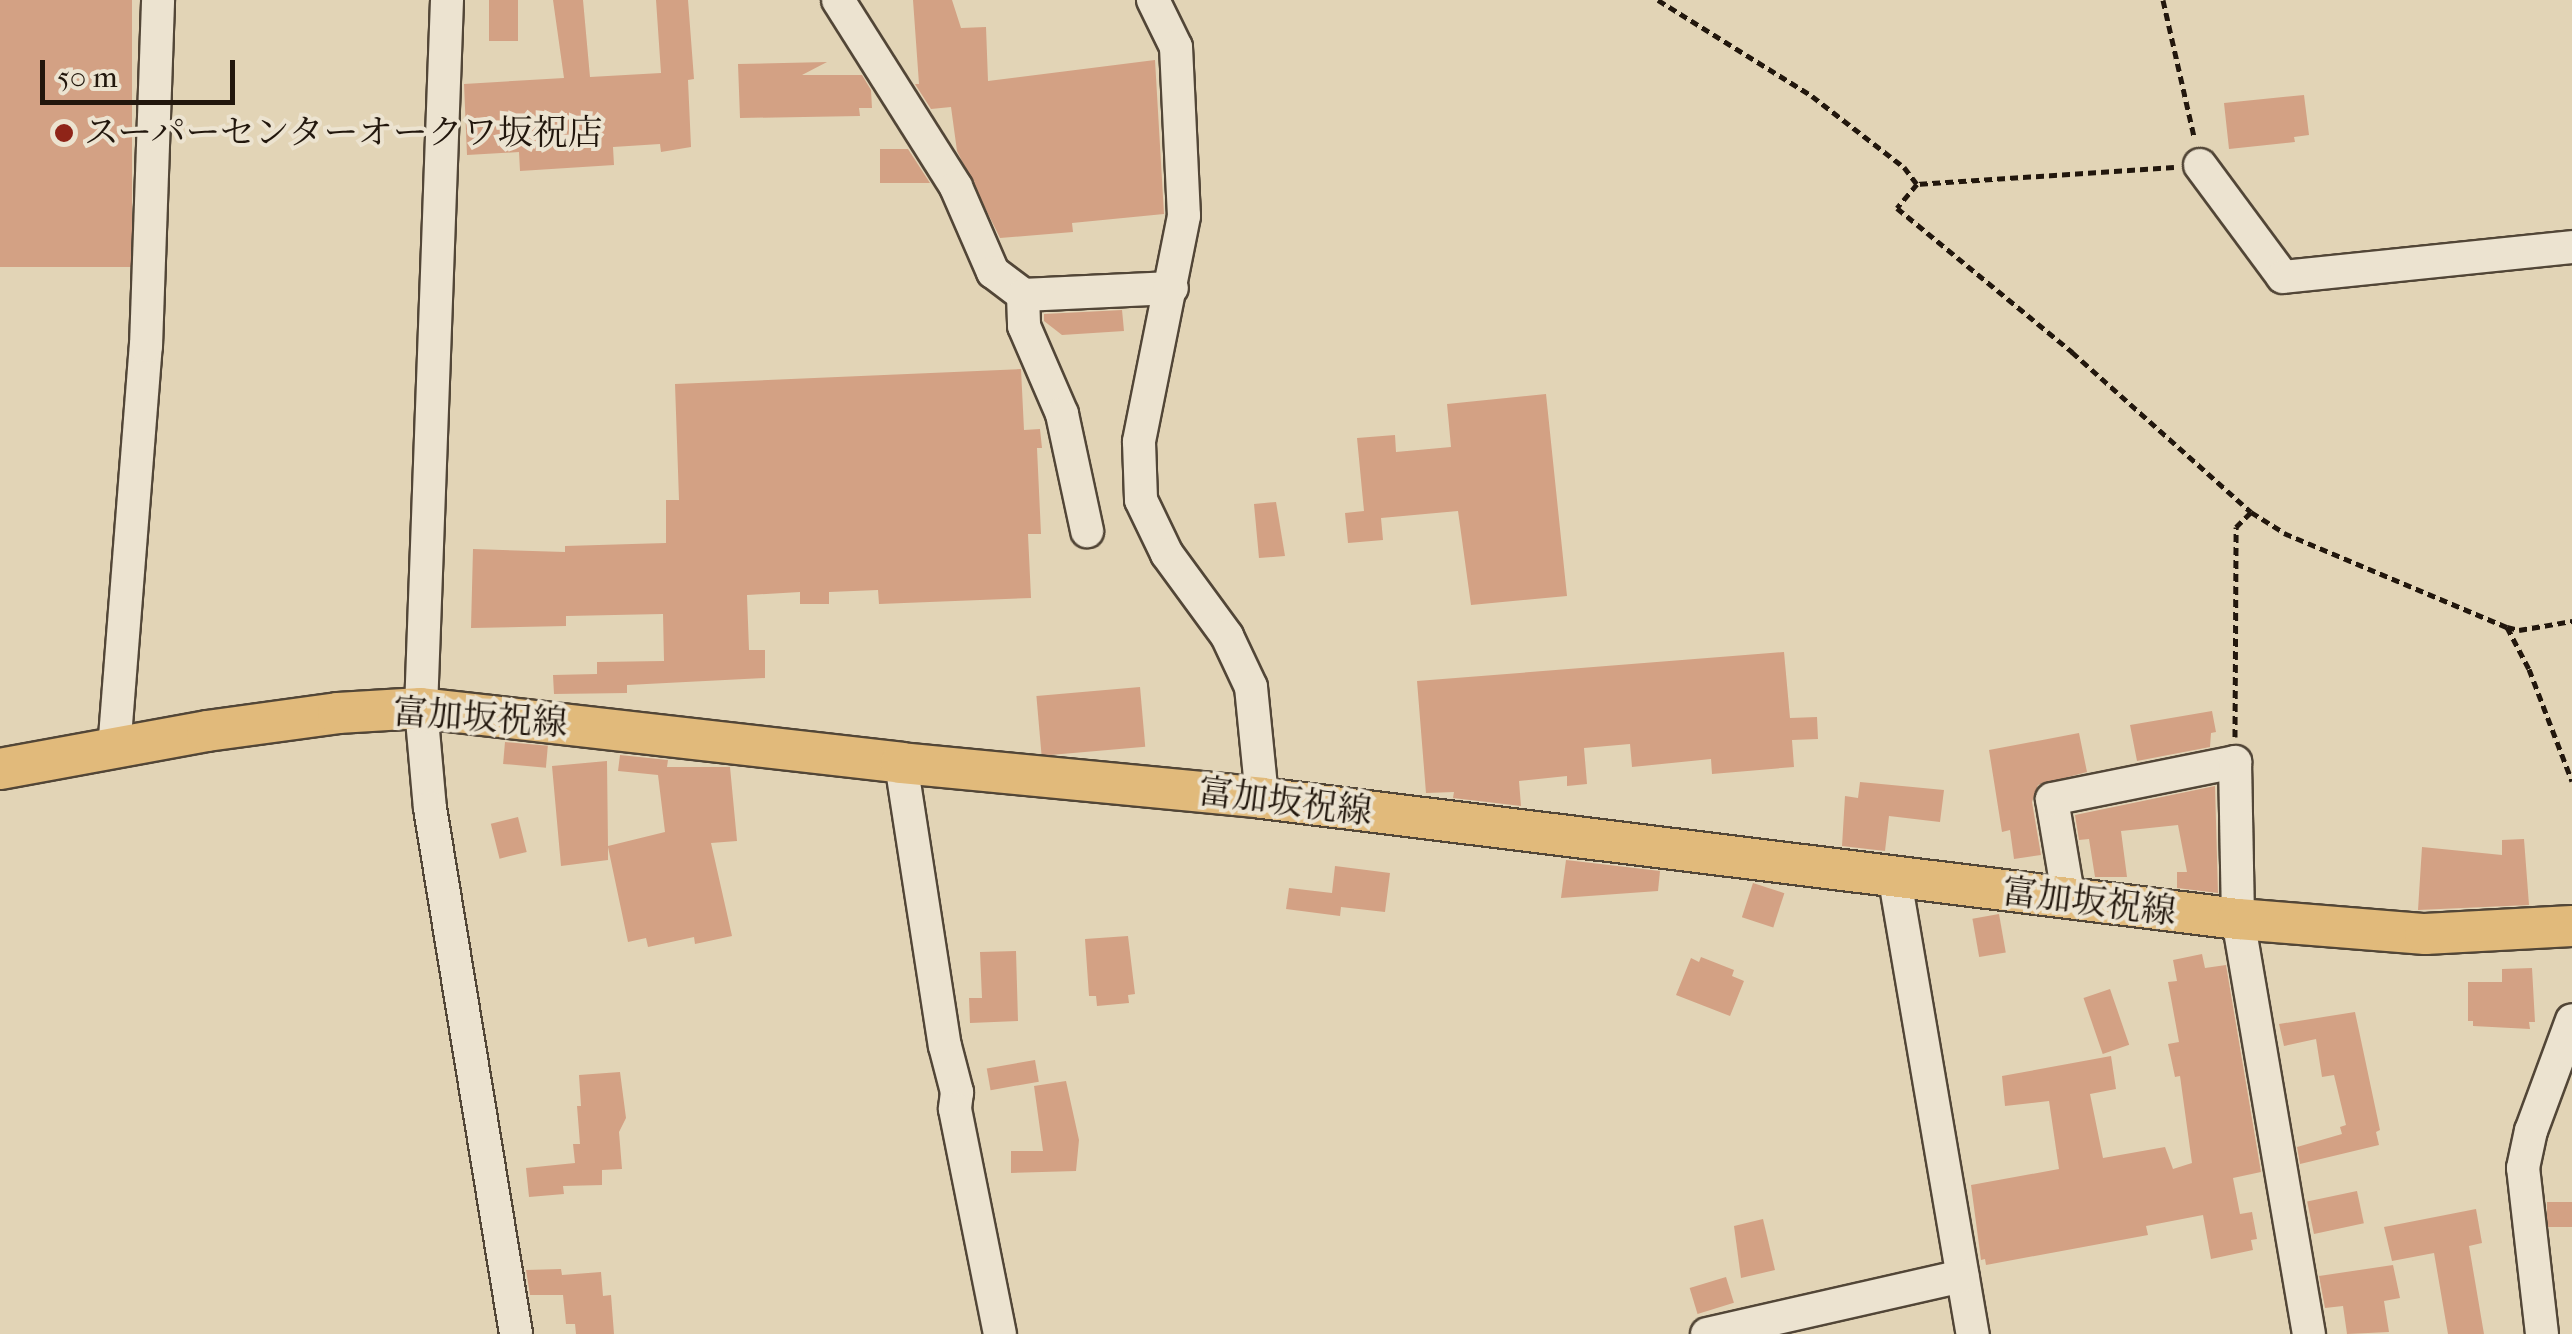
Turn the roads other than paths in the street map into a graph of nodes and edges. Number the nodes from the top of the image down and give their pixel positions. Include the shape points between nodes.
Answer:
1 (158, 0) edge
2 (447, 0) edge
3 (838, 0) edge
4 (1160, 2) edge
5 (2200, 166) road end
6 (2572, 247) edge
7 (1172, 288) junction
8 (1023, 296) junction
9 (1087, 531) dead end
10 (421, 708) junction
11 (114, 750) junction
12 (901, 763) junction
13 (0, 769) edge
14 (1262, 798) junction
15 (1895, 880) junction
16 (2069, 900) junction
17 (2238, 919) junction
18 (2572, 926) edge
19 (2572, 1020) edge
20 (1963, 1276) junction
21 (516, 1334) edge
22 (1000, 1334) edge
23 (1707, 1334) edge
24 (1973, 1334) edge
25 (2309, 1334) edge
26 (2542, 1334) edge

1 - 11 street via 146,346
2 - 10 street
3 - 8 street via 956,187 992,272
4 - 7 street via 1176,47 1184,216
5 - 6 street via 2283,277
7 - 8 street
7 - 14 street via 1139,442 1141,500 1167,554 1227,636 1251,687
8 - 9 street via 1024,326 1062,414
10 - 11 main road, 富加坂祝線 via 319,715
10 - 12 main road, 富加坂祝線
10 - 21 street via 430,808
11 - 13 main road, 富加坂祝線
12 - 14 main road, 富加坂祝線
12 - 22 street via 957,1092 954,1109
14 - 15 main road, 富加坂祝線
15 - 16 main road, 富加坂祝線
15 - 20 street
16 - 17 main road, 富加坂祝線
16 - 17 street via 2052,799 2235,762
17 - 18 main road, 富加坂祝線 via 2425,934
17 - 25 street
19 - 26 street via 2523,1168
20 - 23 street
20 - 24 street

